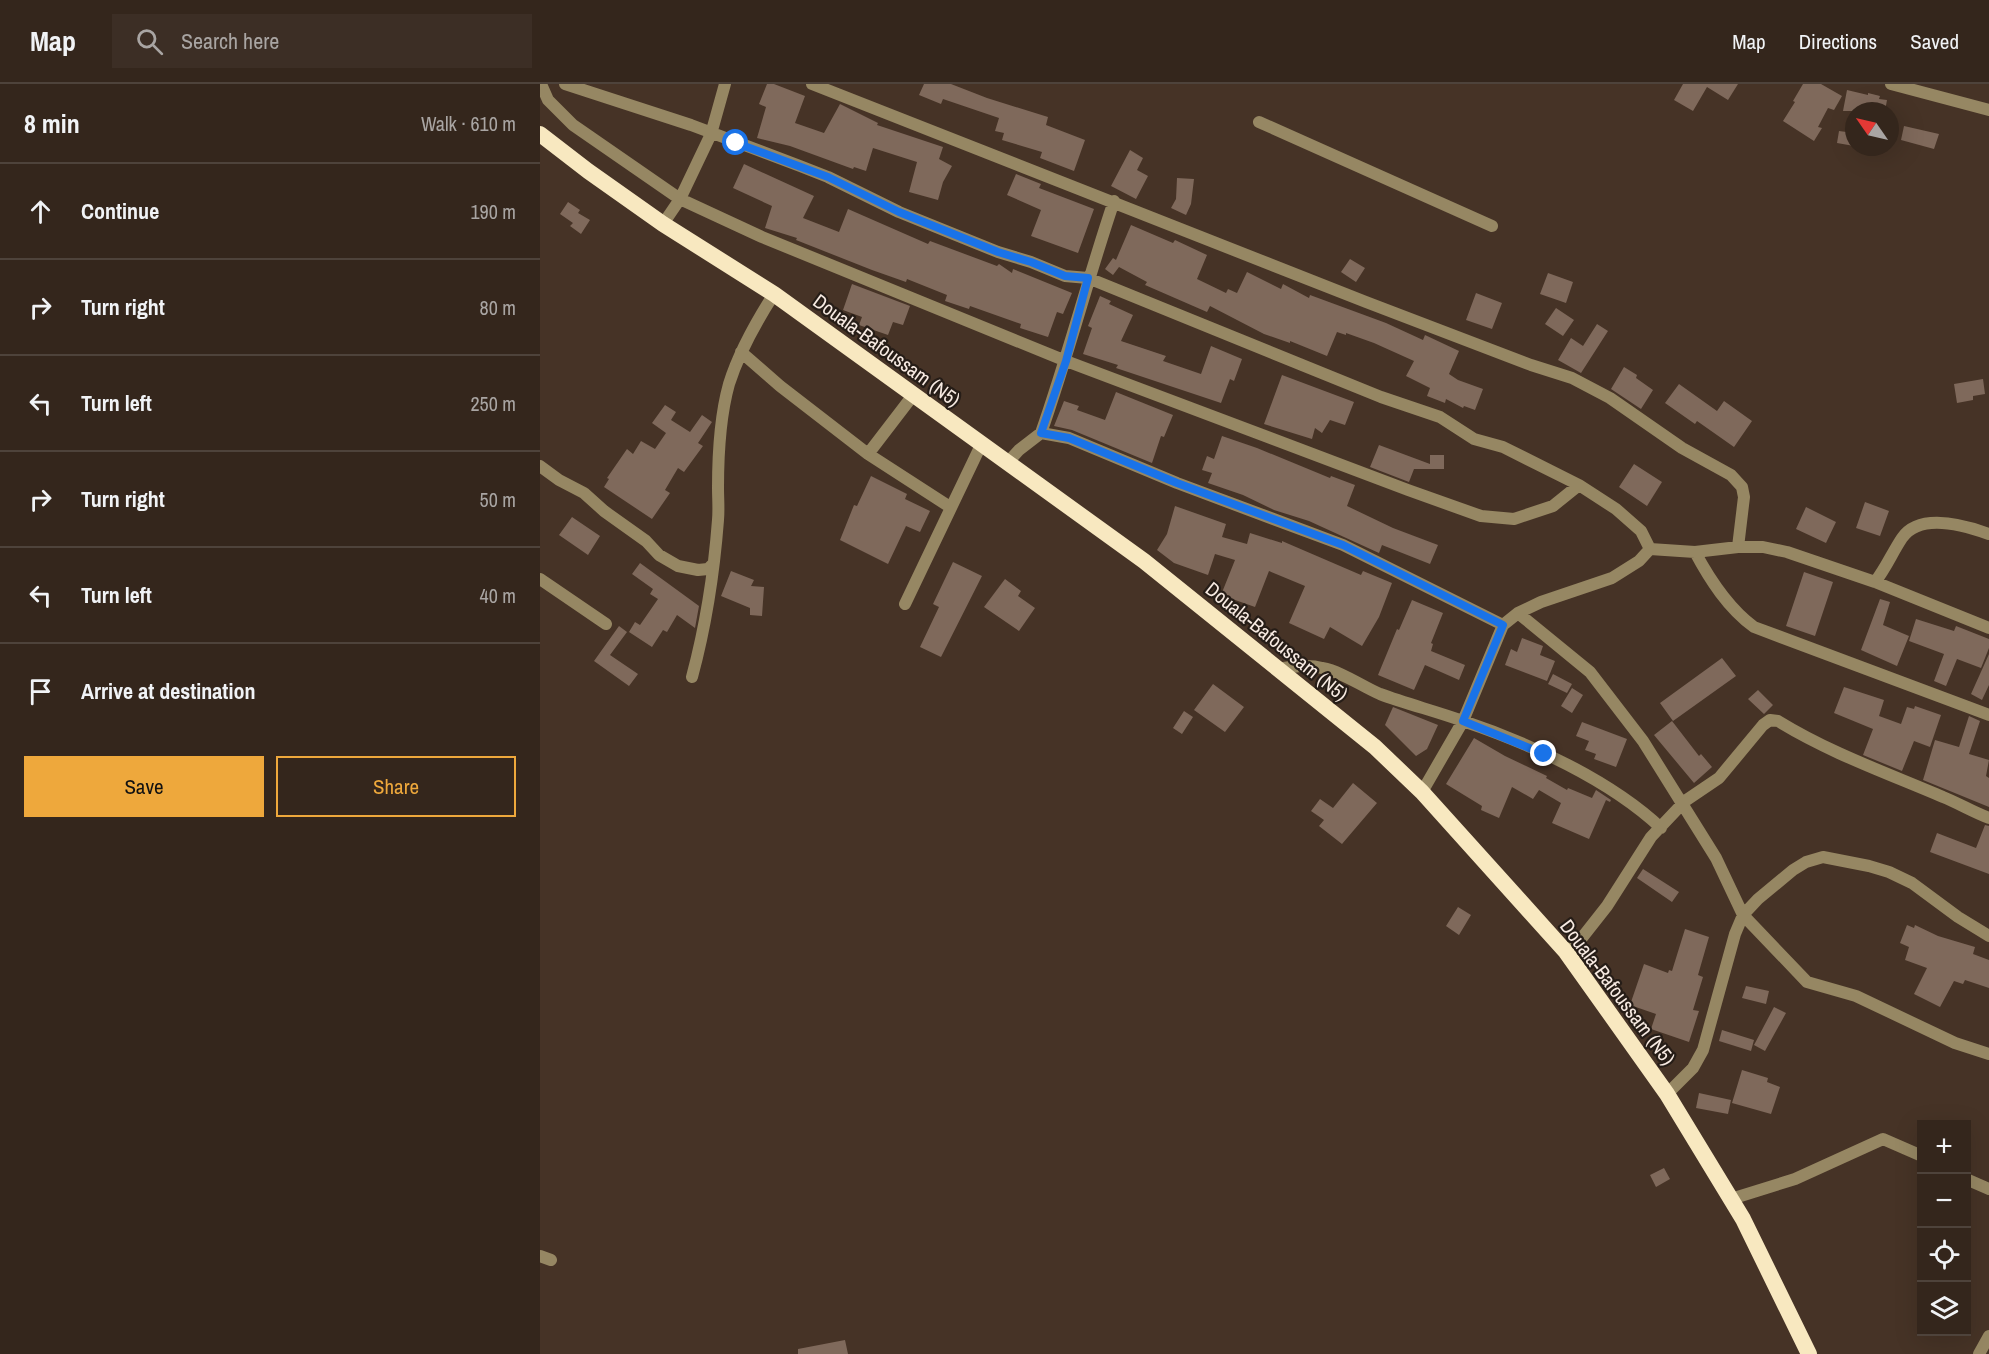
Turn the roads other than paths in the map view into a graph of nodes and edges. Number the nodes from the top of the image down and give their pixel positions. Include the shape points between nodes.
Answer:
1 (541, 84) edge
2 (565, 84) edge
3 (725, 84) edge
4 (812, 84) edge
5 (1892, 84) edge
6 (1989, 110) edge
7 (1260, 122) dead end
8 (540, 134) edge
9 (711, 134) junction
10 (680, 199) junction
11 (1114, 201) junction
12 (663, 224) junction
13 (1492, 226) dead end
14 (1088, 278) junction
15 (774, 294) junction
16 (741, 352) junction
17 (1066, 361) junction
18 (914, 394) junction
19 (1041, 433) junction
20 (981, 445) junction
21 (868, 453) junction
22 (1008, 462) junction
23 (540, 466) edge
24 (1579, 485) junction
25 (950, 507) junction
26 (1989, 534) edge
27 (1738, 547) junction
28 (1650, 549) junction
29 (1695, 552) junction
30 (713, 564) junction
31 (540, 580) edge
32 (1875, 582) junction
33 (905, 604) dead end
34 (1518, 613) junction
35 (606, 624) dead end
36 (1503, 625) junction
37 (1989, 628) edge
38 (1277, 669) junction
39 (692, 677) dead end
40 (1989, 715) edge
41 (1463, 721) junction
42 (1422, 792) junction
43 (1681, 804) junction
44 (1989, 818) edge
45 (1661, 828) junction
46 (1743, 915) junction
47 (1989, 936) edge
48 (1566, 952) junction
49 (1989, 1054) edge
50 (1667, 1094) junction
51 (1917, 1154) edge
52 (1971, 1181) edge
53 (1989, 1188) edge
54 (1731, 1199) junction
55 (1989, 1336) edge
56 (1809, 1354) edge
57 (1979, 1354) edge

1 - 10 street via 548,100 573,125
2 - 9 street
3 - 9 street
4 - 11 street
5 - 6 street
7 - 13 street
8 - 12 highway, Douala-Bafoussam (N5)
9 - 10 street
9 - 14 street via 828,177 899,212 998,252 1065,276
10 - 12 street
10 - 17 street via 762,237
11 - 14 street
11 - 27 street via 1531,366 1572,378 1610,398 1742,487
12 - 15 highway, Douala-Bafoussam (N5)
14 - 17 street
14 - 24 street via 1381,397 1440,417 1474,439 1503,447
15 - 16 street
15 - 18 highway, Douala-Bafoussam (N5)
16 - 21 street
16 - 30 street via 724,404
17 - 19 street
17 - 24 street via 1481,516 1514,519 1553,506
18 - 20 highway, Douala-Bafoussam (N5)
18 - 21 street
19 - 22 street
19 - 36 street via 1069,438 1343,545
20 - 22 highway, Douala-Bafoussam (N5)
20 - 25 street
21 - 25 street
22 - 38 highway, Douala-Bafoussam (N5) via 1144,561
23 - 30 street via 584,494 678,566 698,570
24 - 28 street via 1641,531
25 - 33 street
26 - 32 street via 1931,522 1915,526 1903,536
27 - 29 street
27 - 32 street via 1787,552
28 - 29 street
28 - 34 street via 1612,578
29 - 40 street via 1722,595 1754,627
30 - 39 street via 711,596
31 - 35 street
32 - 37 street
34 - 36 street
34 - 43 street via 1590,672 1643,741
36 - 41 street
38 - 41 street via 1323,668 1380,693
38 - 42 highway, Douala-Bafoussam (N5) via 1375,747
41 - 42 street
41 - 45 street via 1532,748 1588,777 1635,805
42 - 48 highway, Douala-Bafoussam (N5)
43 - 44 street via 1719,778 1763,725 1778,720 1825,747
43 - 45 street
43 - 46 street via 1716,858
45 - 48 street via 1651,837 1607,906
46 - 47 street via 1793,870 1823,857 1889,872
46 - 49 street via 1807,982 1856,996 1955,1043
46 - 50 street via 1703,1050 1693,1068
48 - 50 highway, Douala-Bafoussam (N5)
50 - 54 highway, Douala-Bafoussam (N5)
51 - 54 street via 1882,1139 1795,1179
52 - 53 street
54 - 56 highway, Douala-Bafoussam (N5)
55 - 57 street

